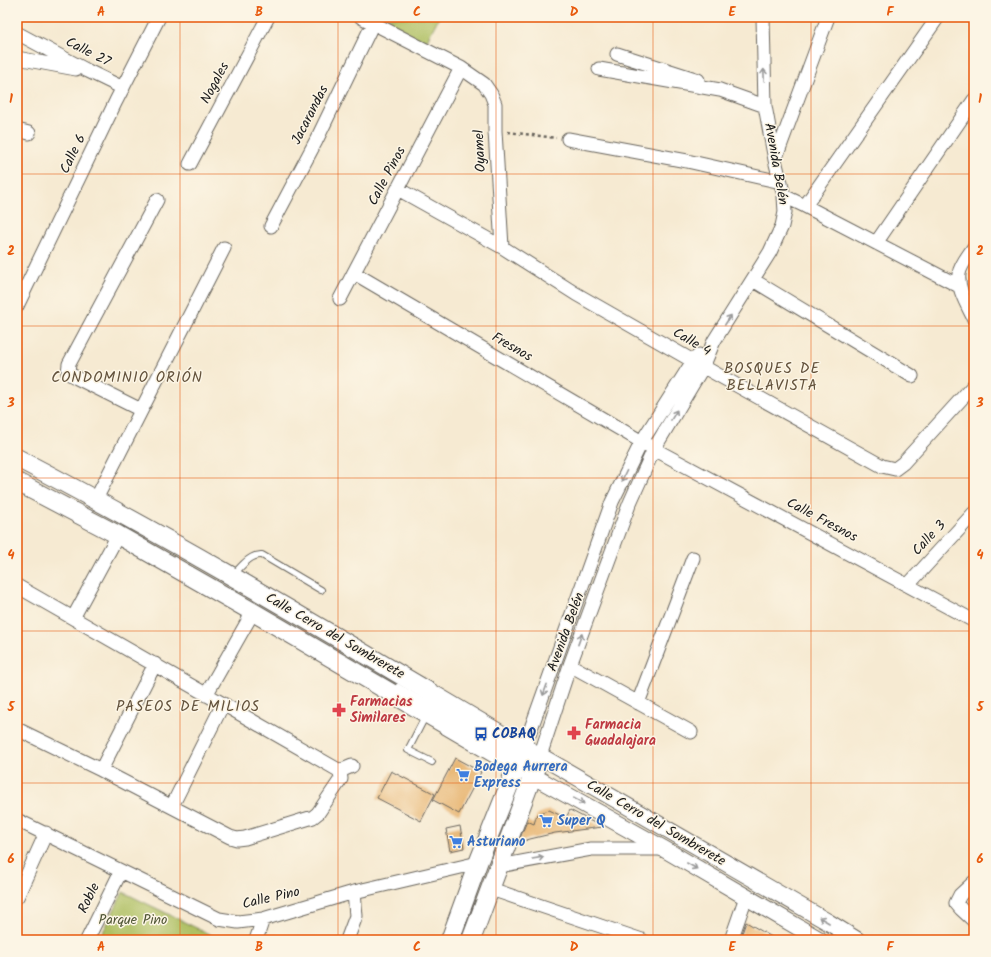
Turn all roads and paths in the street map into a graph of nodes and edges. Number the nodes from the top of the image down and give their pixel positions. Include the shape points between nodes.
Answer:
1 (159, 17) edge
2 (268, 17) edge
3 (360, 17) edge
4 (763, 17) edge
5 (828, 17) edge
6 (938, 17) edge
7 (375, 20) edge
8 (17, 34) edge
9 (617, 54) dead end
10 (17, 58) edge
11 (461, 68) junction
12 (599, 69) dead end
13 (88, 71) junction
14 (123, 88) junction
15 (720, 90) junction
16 (974, 100) edge
17 (765, 106) junction
18 (495, 131) junction
19 (568, 139) joint
20 (775, 160) junction
21 (190, 164) dead end
22 (781, 182) junction
23 (398, 190) junction
24 (784, 196) junction
25 (157, 200) dead end
26 (805, 206) junction
27 (271, 226) dead end
28 (876, 243) junction
29 (502, 247) junction
30 (974, 247) edge
31 (224, 248) dead end
32 (354, 273) junction
33 (753, 280) junction
34 (959, 286) junction
35 (340, 299) dead end
36 (17, 306) edge
37 (974, 319) edge
38 (698, 364) junction
39 (912, 376) dead end
40 (974, 385) edge
41 (141, 410) junction
42 (642, 441) junction
43 (654, 449) junction
44 (17, 458) edge
45 (17, 465) edge
46 (17, 482) edge
47 (96, 499) junction
48 (974, 513) edge
49 (116, 530) junction
50 (693, 558) dead end
51 (235, 582) junction
52 (908, 585) junction
53 (17, 586) edge
54 (321, 590) dead end
55 (253, 612) junction
56 (280, 612) dead end
57 (73, 618) junction
58 (974, 621) edge
59 (329, 648) dead end
60 (155, 664) junction
61 (570, 665) junction
62 (390, 682) dead end
63 (206, 695) junction
64 (638, 703) junction
65 (223, 704) junction
66 (427, 713) junction
67 (17, 729) edge
68 (691, 732) dead end
69 (432, 762) dead end
70 (525, 763) junction
71 (101, 770) junction
72 (514, 792) dead end
73 (172, 806) junction
74 (17, 820) edge
75 (46, 833) junction
76 (499, 845) dead end
77 (664, 849) junction
78 (478, 863) junction
79 (499, 866) junction
80 (121, 871) junction
81 (974, 882) edge
82 (491, 889) junction
83 (354, 892) junction
84 (17, 897) edge
85 (746, 897) junction
86 (263, 919) junction
87 (974, 921) edge
88 (817, 939) edge
89 (87, 940) edge
90 (256, 940) edge
91 (348, 940) edge
92 (450, 940) edge
93 (465, 940) edge
94 (471, 940) edge
95 (642, 940) edge
96 (731, 940) edge
97 (857, 940) edge

1 - 14 street, Calle 6
2 - 21 street, Nogales
3 - 7 street, Oyamel
17 -> 4 street, Avenida Belén
5 - 20 street
6 - 26 street
7 - 11 street, Oyamel
7 - 27 street, Jacarandas
8 - 13 street, Calle 27
9 - 15 street via 678,73
10 - 13 street
11 - 18 street, Oyamel via 484,84 491,94 495,104
11 - 23 street, Calle Pinos
12 - 15 street
13 - 14 street, Calle 27
14 - 36 street, Calle 6
15 - 17 street
16 - 28 street
17 - 20 street, Avenida Belén
18 - 19 path
18 - 29 street, Oyamel
19 - 22 street
20 - 22 street, Avenida Belén
22 - 24 street, Avenida Belén
23 - 29 street, Calle 4
23 - 32 street, Calle Pinos
24 - 26 street
24 - 33 street, Avenida Belén via 785,212 782,226
25 - 41 street via 68,364 68,373
26 - 28 street
28 - 34 street
29 - 38 street, Calle 4 via 576,294
30 - 34 street via 959,273
31 - 41 street
32 - 35 street, Calle Pinos
32 - 42 street, Fresnos
38 -> 33 street, Avenida Belén
33 - 39 street
34 - 37 street
38 - 40 street, Calle 4 via 882,466 895,469
38 - 42 street, Avenida Belén
43 -> 38 street, Avenida Belén
41 - 47 street
42 - 43 street, Fresnos
42 -> 70 street, Avenida Belén via 612,502
43 - 52 street, Calle Fresnos
61 -> 43 street, Avenida Belén via 629,505
44 - 47 main road, Calle Cerro del Sombrerete
45 - 51 lane
46 - 49 main road, Calle Cerro del Sombrerete
47 - 51 main road, Calle Cerro del Sombrerete
48 - 52 street, Calle 3
49 - 55 main road, Calle Cerro del Sombrerete
49 - 57 street
49 - 59 lane
50 - 64 street
51 - 54 lane via 250,558 262,555
51 - 70 main road, Calle Cerro del Sombrerete
52 - 58 street, Calle Fresnos
53 - 57 street
55 - 63 street
55 - 66 main road, Calle Cerro del Sombrerete
56 - 70 lane
57 - 60 street
60 - 63 street
60 - 71 street
61 - 64 street
61 - 70 street, Avenida Belén
62 - 70 lane
63 - 65 street
64 - 68 street
65 - 73 street
65 - 73 street via 346,769 313,817 245,838 230,838
66 - 69 lane via 408,750
66 - 70 main road, Calle Cerro del Sombrerete
67 - 71 street
70 - 72 lane
70 -> 77 street, Calle Cerro del Sombrerete
70 - 78 main road, Avenida Belén
70 - 79 main road, Avenida Belén
97 -> 70 street, Calle Cerro del Sombrerete via 828,922
71 - 73 street
74 - 75 street, Calle Pino
75 - 80 street, Calle Pino
75 - 84 street
76 - 93 lane
79 -> 77 street via 591,849
77 -> 85 street, Calle Cerro del Sombrerete
78 - 83 street, Calle Pino
78 - 92 main road, Avenida Belén
79 - 82 main road, Avenida Belén
80 - 86 street, Calle Pino via 219,919 238,922
80 - 89 street, Roble
81 - 87 street via 960,895 956,903
82 - 94 main road, Avenida Belén
82 - 95 street
83 - 86 street, Calle Pino
83 - 91 street via 356,916
85 - 88 street, Calle Cerro del Sombrerete
85 - 96 street
86 - 90 street

